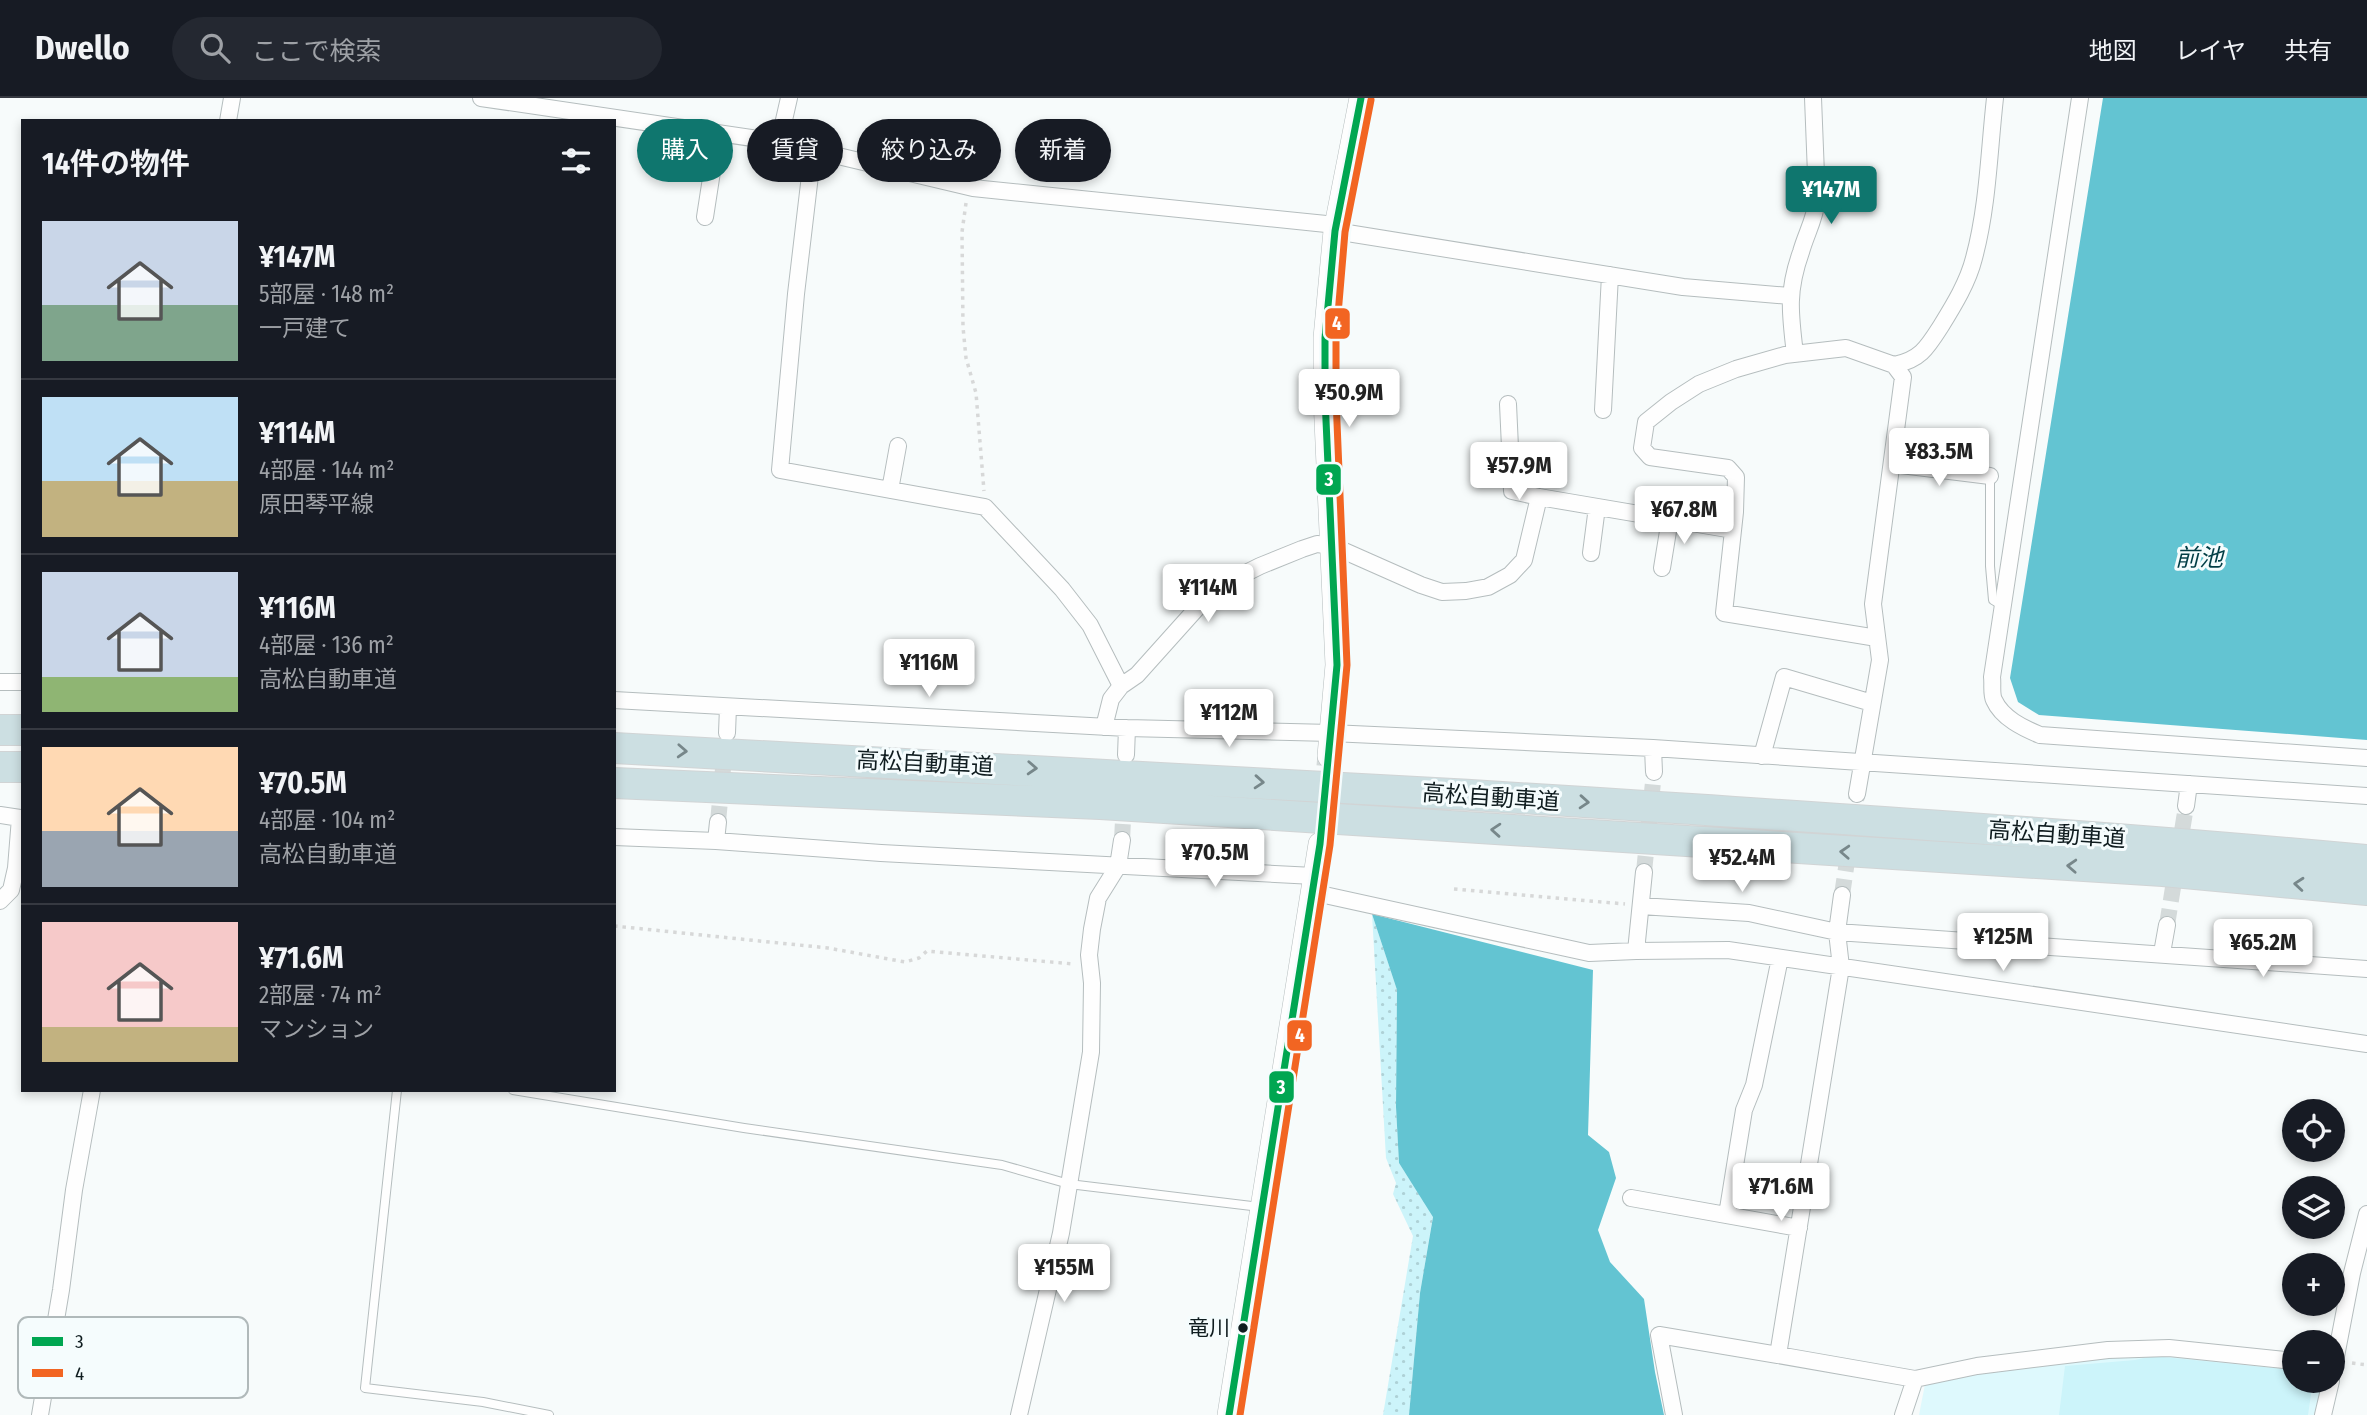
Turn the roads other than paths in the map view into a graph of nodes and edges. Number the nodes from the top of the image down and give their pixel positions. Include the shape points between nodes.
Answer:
1 (232, 98) edge
2 (481, 98) edge
3 (789, 98) edge
4 (1362, 98) edge
5 (1813, 98) edge
6 (1995, 98) edge
7 (2080, 98) edge
8 (228, 119) edge
9 (784, 119) edge
10 (637, 121) edge
11 (843, 157) edge
12 (710, 182) edge
13 (809, 182) edge
14 (705, 217) dead end
15 (1335, 228) junction
16 (1610, 275) junction
17 (1790, 296) junction
18 (1795, 354) junction
19 (1894, 365) junction
20 (1508, 404) dead end
21 (1603, 410) dead end
22 (898, 446) dead end
23 (1893, 464) junction
24 (1990, 476) joint
25 (890, 490) junction
26 (1539, 497) junction
27 (1598, 507) junction
28 (1670, 519) junction
29 (1733, 530) junction
30 (1333, 546) junction
31 (1591, 553) dead end
32 (1662, 568) dead end
33 (2003, 606) junction
34 (1877, 638) junction
35 (0, 682) edge
36 (21, 682) edge
37 (1121, 685) junction
38 (616, 700) edge
39 (1872, 703) junction
40 (728, 707) junction
41 (1104, 727) junction
42 (1127, 728) junction
43 (0, 730) edge
44 (21, 730) edge
45 (727, 733) tunnel mouth
46 (1331, 733) junction
47 (616, 748) edge
48 (1653, 748) junction
49 (1126, 755) dead end
50 (1762, 756) junction
51 (1329, 757) tunnel mouth
52 (2367, 758) edge
53 (1861, 763) junction
54 (21, 766) edge
55 (0, 767) edge
56 (1654, 772) tunnel mouth
57 (616, 783) edge
58 (2189, 785) junction
59 (1857, 794) tunnel mouth
60 (2367, 796) edge
61 (2186, 806) tunnel mouth
62 (0, 815) edge
63 (21, 818) edge
64 (718, 822) tunnel mouth
65 (21, 826) edge
66 (616, 837) edge
67 (716, 841) junction
68 (1122, 841) tunnel mouth
69 (1320, 844) tunnel mouth
70 (2367, 860) edge
71 (1118, 866) junction
72 (1644, 872) tunnel mouth
73 (1312, 884) junction
74 (2367, 890) edge
75 (1842, 895) tunnel mouth
76 (0, 901) edge
77 (1641, 906) junction
78 (2167, 925) tunnel mouth
79 (1837, 932) junction
80 (1636, 951) junction
81 (2162, 953) junction
82 (1780, 958) junction
83 (1841, 967) junction
84 (2367, 969) edge
85 (2367, 1044) edge
86 (92, 1092) edge
87 (397, 1092) edge
88 (525, 1092) edge
89 (1069, 1184) junction
90 (1631, 1198) dead end
91 (1263, 1207) junction
92 (2367, 1214) edge
93 (1727, 1215) junction
94 (1799, 1228) junction
95 (56, 1317) edge
96 (2341, 1330) edge
97 (1778, 1355) junction
98 (2282, 1360) edge
99 (1915, 1380) junction
100 (2328, 1393) edge
101 (549, 1415) edge
102 (1020, 1415) edge
103 (1229, 1415) edge
104 (1674, 1415) edge
105 (1903, 1415) edge
106 (2323, 1415) edge

1 - 8 street
2 - 10 street
3 - 9 street
4 - 15 main road
5 - 17 street via 1817,200
6 - 19 street via 1974,259 1963,288 1931,341 1912,361
7 - 33 street
11 - 15 street via 969,187
12 - 14 street
13 - 25 street via 780,470
15 - 16 street
15 - 30 main road via 1325,338
16 - 17 street via 1682,287
16 - 21 street
17 - 18 street
18 - 19 street via 1846,348
18 - 29 street via 1699,384 1646,422 1642,449 1650,457 1728,468 1736,477
19 - 23 street via 1903,377
20 - 26 street via 1513,491
22 - 25 street
23 - 24 street
23 - 34 street via 1873,604
24 - 33 lane via 1993,600
25 - 37 street via 985,507 1083,616
26 - 27 street
26 - 30 street via 1524,560 1510,575 1488,587 1442,592
27 - 28 street
27 - 31 street
28 - 29 street
28 - 32 street
29 - 34 street via 1724,613
30 - 37 street via 1317,544 1302,549 1226,583 1137,675
30 - 46 main road via 1337,665
33 - 52 street via 1993,699 2021,727 2059,737
34 - 39 street via 1880,660
35 - 36 street
37 - 41 street via 1111,699
38 - 40 street
39 - 50 street via 1784,677
39 - 53 street
40 - 41 street
40 - 45 street
41 - 42 street
42 - 46 street
42 - 49 street
43 - 44 highway
46 - 48 street
46 - 51 main road
47 -> 70 highway, 高松自動車道 via 1096,771 2151,841
48 - 50 street
48 - 56 street
50 - 53 street
53 - 58 street
53 - 59 street
54 - 55 highway
74 -> 57 highway, 高松自動車道 via 2163,871 1100,804
58 - 60 street
58 - 61 street
62 - 63 street
64 - 67 street
65 - 76 street via 11,890
66 - 67 street
67 - 71 street
68 - 71 street
69 - 73 main road
71 - 73 street
71 - 89 street via 1098,898 1092,929 1091,1052
72 - 77 street
73 - 80 street via 1590,953
73 - 91 main road
75 - 79 street
77 - 79 street via 1749,913
77 - 80 street
78 - 81 street
79 - 81 street
79 - 83 street
80 - 82 street via 1728,950
81 - 84 street
82 - 83 street
82 - 93 street via 1754,1085 1744,1110
83 - 85 street
83 - 94 street
86 - 95 street
87 - 101 lane via 365,1388
88 - 89 lane via 1002,1166
89 - 91 lane
89 - 102 street
90 - 93 street
91 - 103 main road
92 - 96 street
93 - 94 street
94 - 97 street
97 - 99 street
97 - 104 street via 1660,1335
98 - 99 street via 2169,1348 2108,1350 1977,1366
99 - 105 street
100 - 106 street

